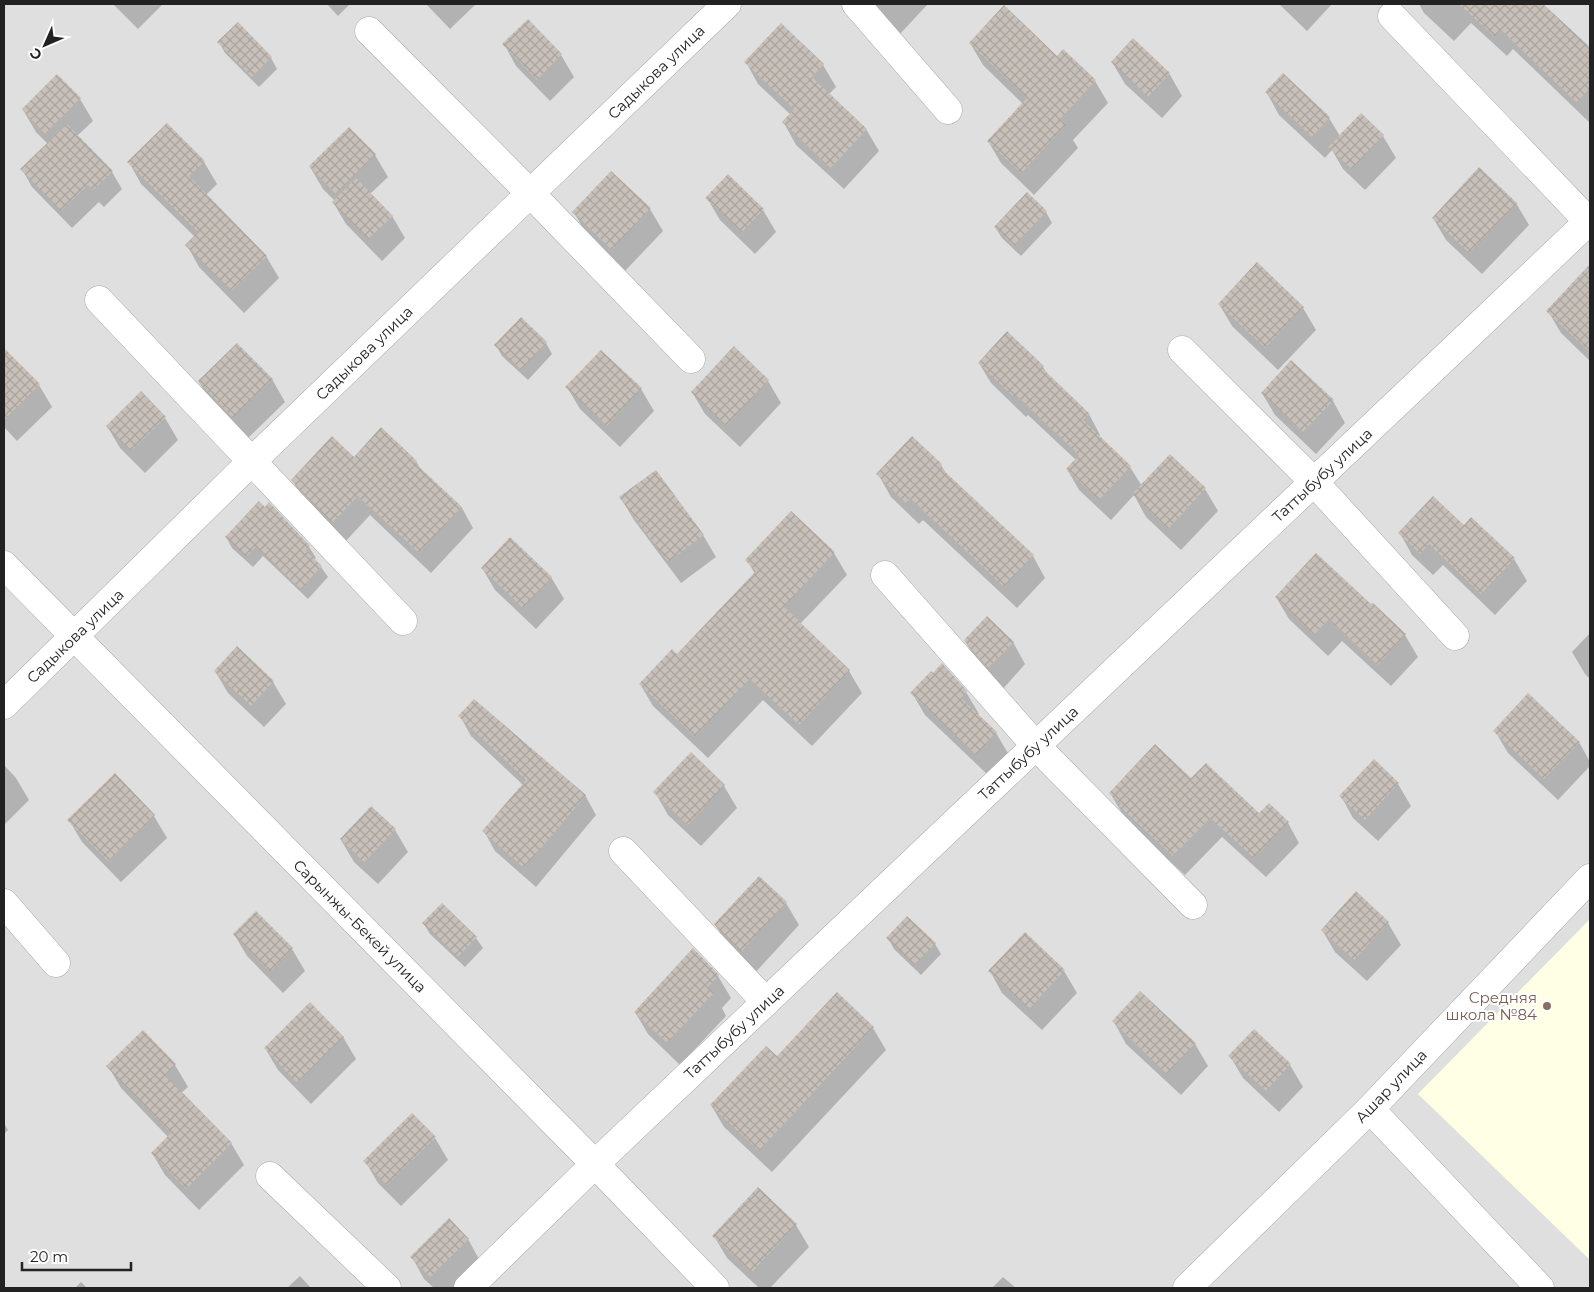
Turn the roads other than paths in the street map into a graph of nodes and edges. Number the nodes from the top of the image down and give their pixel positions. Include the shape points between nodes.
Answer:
1 (727, 4) edge
2 (856, 4) edge
3 (1392, 16) dead end
4 (369, 31) dead end
5 (948, 110) dead end
6 (530, 193) junction
7 (1590, 221) edge
8 (99, 300) dead end
9 (1182, 350) dead end
10 (691, 359) dead end
11 (252, 461) junction
12 (1314, 482) junction
13 (4, 565) edge
14 (885, 575) dead end
15 (403, 621) dead end
16 (1456, 636) dead end
17 (74, 637) junction
18 (4, 705) edge
19 (1036, 746) junction
20 (623, 851) dead end
21 (1590, 878) edge
22 (4, 904) edge
23 (1193, 905) dead end
24 (56, 963) dead end
25 (766, 1002) junction
26 (1370, 1109) junction
27 (595, 1164) junction
28 (270, 1176) dead end
29 (387, 1288) edge
30 (468, 1288) edge
31 (715, 1288) edge
32 (1187, 1288) edge
33 (1540, 1288) edge

1 - 6 street, Садыкова улица
2 - 5 street
3 - 7 street
4 - 6 street
6 - 10 street
6 - 11 street, Садыкова улица
7 - 12 street, Таттыбубу улица
8 - 11 street
9 - 12 street
11 - 15 street
11 - 17 street, Садыкова улица
12 - 16 street
12 - 19 street, Таттыбубу улица
13 - 17 street, Сарынжы-Бекей улица
14 - 19 street
17 - 18 street, Садыкова улица
17 - 27 street, Сарынжы-Бекей улица
19 - 23 street
19 - 25 street, Таттыбубу улица
20 - 25 street
21 - 26 street, Ашар улица
22 - 24 street
25 - 27 street, Таттыбубу улица
26 - 32 street, Ашар улица
26 - 33 street
27 - 30 street, Таттыбубу улица
27 - 31 street, Сарынжы-Бекей улица
28 - 29 street

